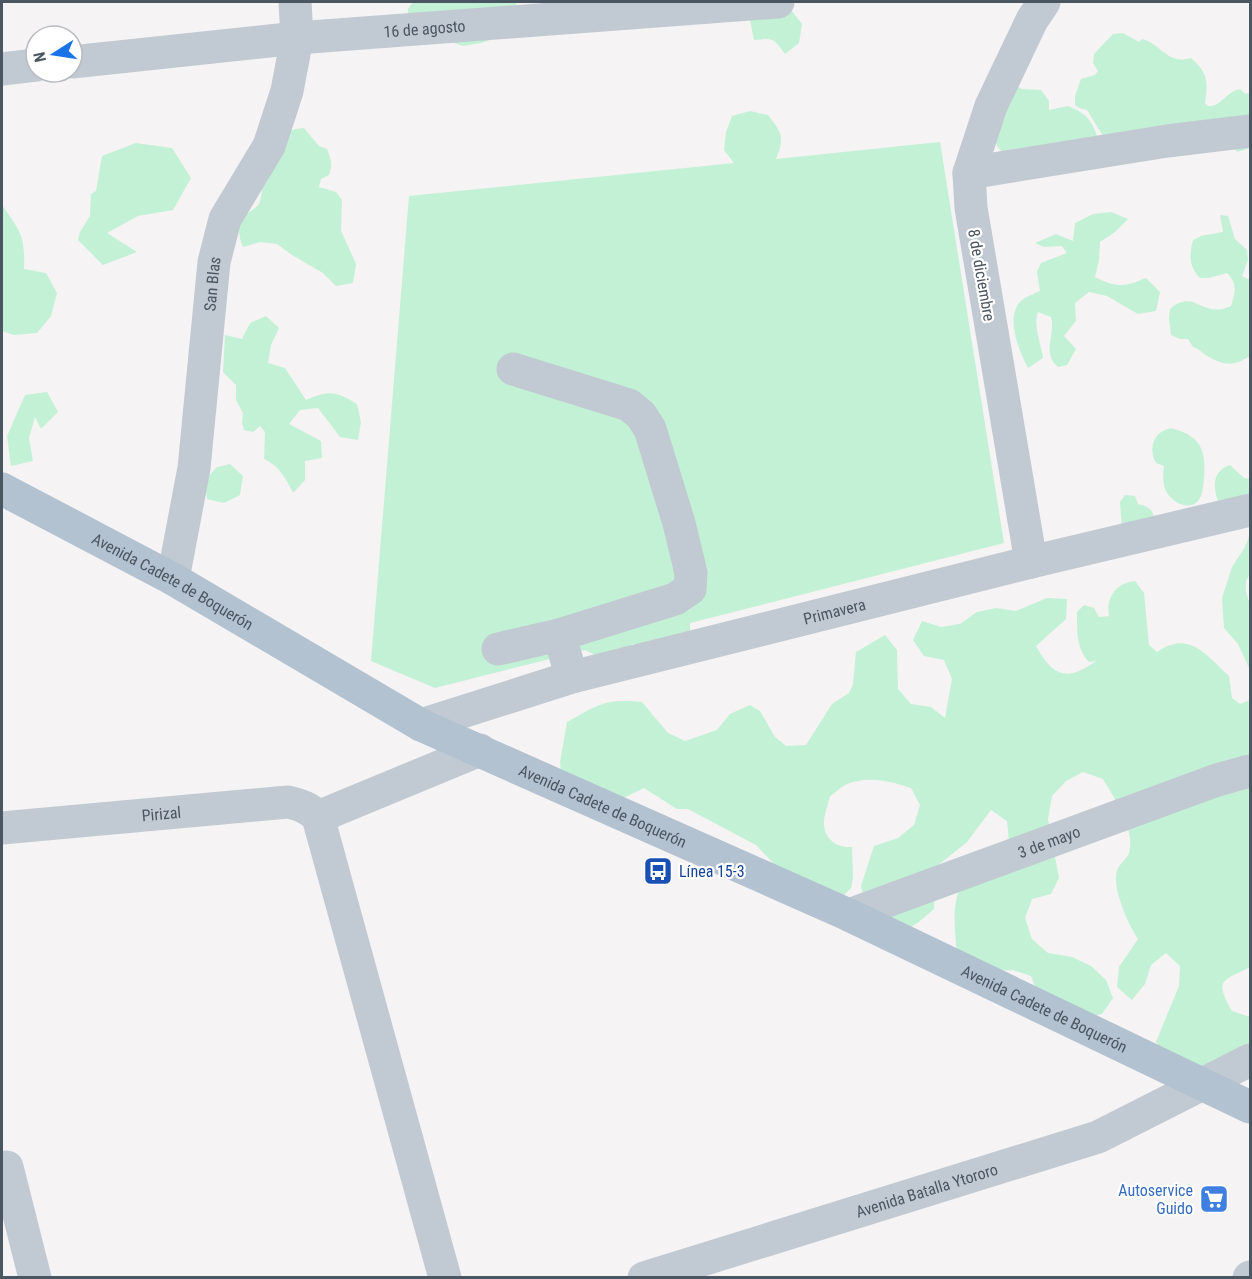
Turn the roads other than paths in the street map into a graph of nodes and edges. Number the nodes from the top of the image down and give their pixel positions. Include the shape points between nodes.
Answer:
1 (295, 2) edge
2 (778, 2) edge
3 (1044, 2) edge
4 (297, 38) junction
5 (84, 61) edge
6 (24, 66) edge
7 (2, 69) edge
8 (1251, 132) edge
9 (969, 173) junction
10 (513, 369) dead end
11 (2, 489) edge
12 (1251, 510) edge
13 (1031, 562) junction
14 (173, 579) junction
15 (559, 635) junction
16 (498, 649) dead end
17 (572, 677) junction
18 (421, 724) junction
19 (480, 750) junction
20 (1251, 771) edge
21 (318, 816) junction
22 (2, 828) edge
23 (849, 915) junction
24 (1251, 1060) edge
25 (1202, 1084) junction
26 (1251, 1107) edge
27 (3, 1160) edge
28 (35, 1278) edge
29 (445, 1278) edge
30 (644, 1278) edge

1 - 4 street, San Blas
2 - 4 street, 16 de agosto
3 - 9 street, 8 de diciembre via 991,106
4 - 5 street, 16 de agosto
4 - 14 street, San Blas via 287,91 268,146 225,219 214,261 194,468
6 - 7 street
8 - 9 street via 1167,141
9 - 13 street, 8 de diciembre via 971,208
10 - 15 street via 629,405 641,415 650,429 691,573 690,589 675,599
11 - 14 main road, Avenida Cadete de Boquerón
12 - 13 street, Primavera
13 - 17 street, Primavera
14 - 18 main road, Avenida Cadete de Boquerón
15 - 16 street
15 - 17 street
17 - 18 street, Primavera
18 - 19 main road, Avenida Cadete de Boquerón
19 - 21 street
19 - 23 main road, Avenida Cadete de Boquerón
20 - 23 street, 3 de mayo
21 - 22 street, Pirizal via 302,805 288,802
21 - 29 street
23 - 25 main road, Avenida Cadete de Boquerón
24 - 25 street, Avenida Batalla Ytororo
25 - 26 main road, Avenida Cadete de Boquerón
25 - 30 street, Avenida Batalla Ytororo via 1098,1137
27 - 28 street

